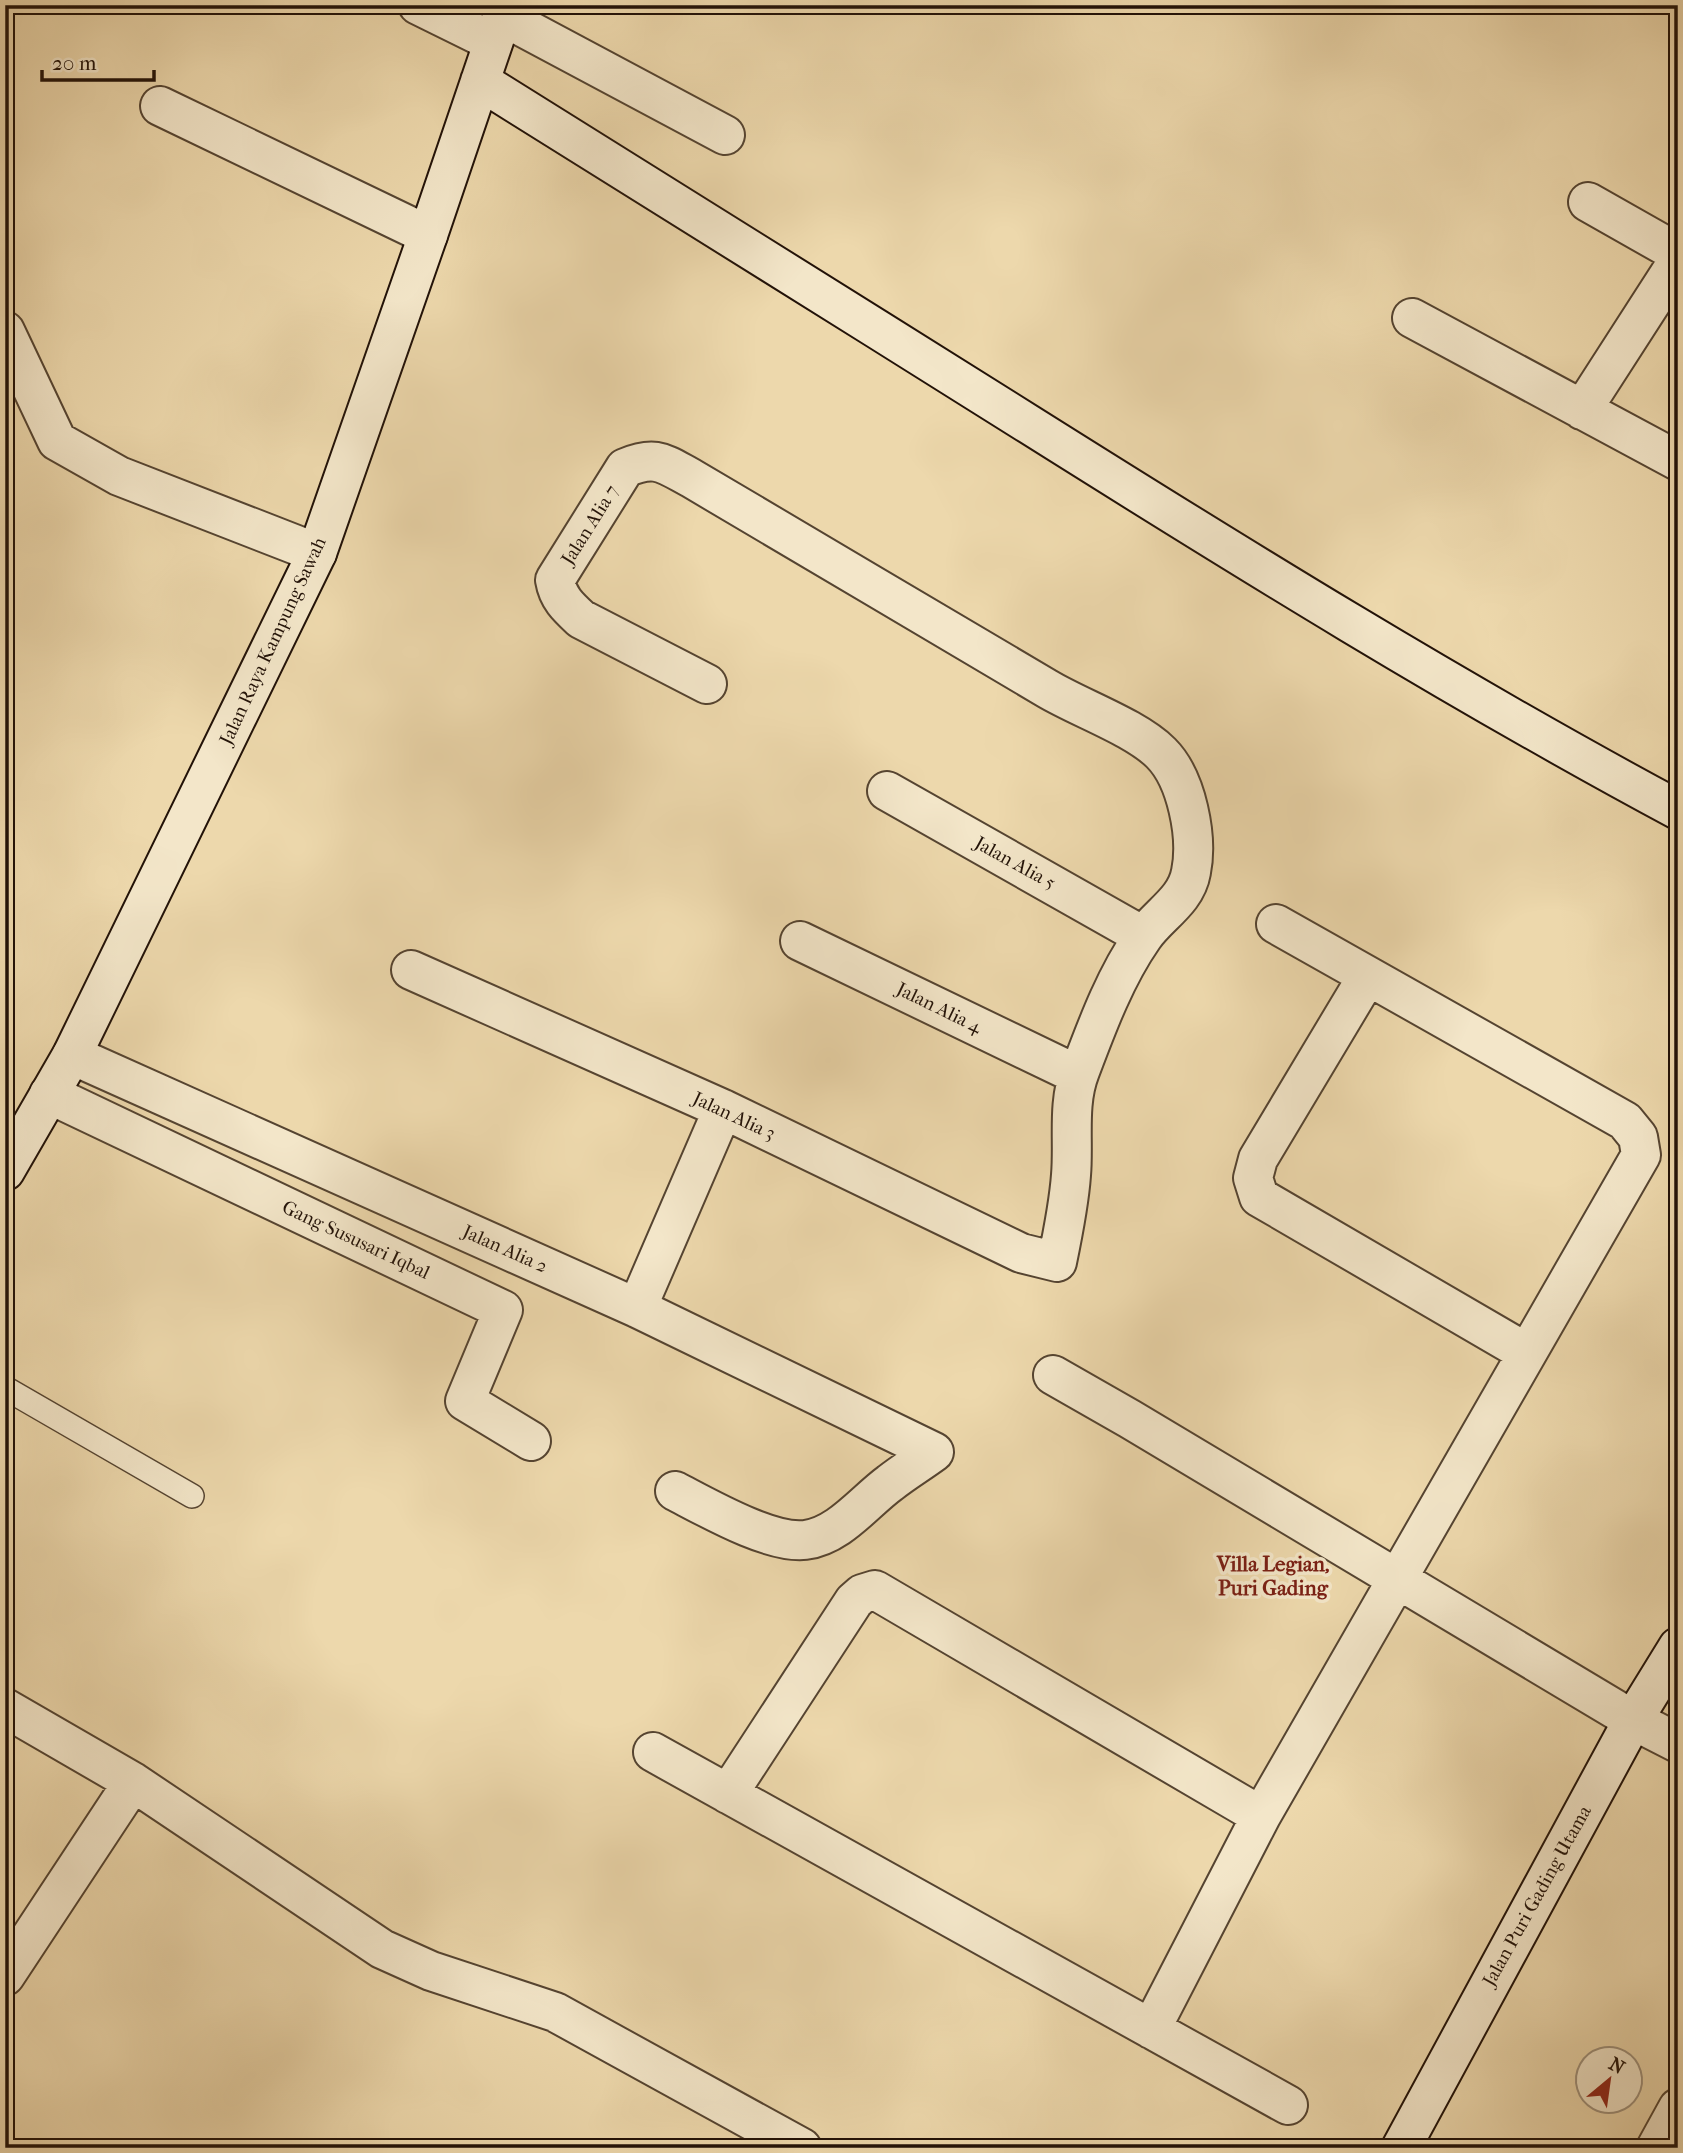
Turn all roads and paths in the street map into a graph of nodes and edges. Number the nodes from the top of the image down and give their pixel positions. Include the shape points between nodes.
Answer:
1 (418, 5) edge
2 (500, 21) edge
3 (480, 81) junction
4 (160, 106) dead end
5 (724, 135) dead end
6 (1588, 202) dead end
7 (428, 235) junction
8 (1678, 253) edge
9 (1678, 261) edge
10 (1412, 318) dead end
11 (5, 331) edge
12 (1582, 410) junction
13 (1678, 461) edge
14 (317, 553) junction
15 (707, 684) dead end
16 (887, 791) dead end
17 (1678, 810) edge
18 (1276, 924) dead end
19 (1143, 936) junction
20 (800, 941) dead end
21 (411, 971) dead end
22 (1367, 977) junction
23 (72, 1055) junction
24 (1078, 1075) junction
25 (49, 1094) junction
26 (723, 1110) junction
27 (5, 1171) edge
28 (636, 1308) junction
29 (1527, 1353) junction
30 (1054, 1375) dead end
31 (5, 1388) edge
32 (531, 1441) dead end
33 (675, 1491) dead end
34 (192, 1496) dead end
35 (1398, 1580) junction
36 (1678, 1647) edge
37 (5, 1708) edge
38 (1633, 1720) junction
39 (1678, 1744) edge
40 (653, 1752) dead end
41 (133, 1782) junction
42 (728, 1794) junction
43 (1261, 1816) junction
44 (5, 1976) edge
45 (1151, 2029) junction
46 (1288, 2105) dead end
47 (1678, 2108) edge
48 (802, 2148) edge
49 (1401, 2148) edge
50 (1656, 2148) edge

1 - 2 street
2 - 3 street, Jalan Raya Kampung Sawah
2 - 5 street
3 - 7 street, Jalan Raya Kampung Sawah
3 - 17 street via 1367,633
4 - 7 street
6 - 8 street
7 - 14 street, Jalan Raya Kampung Sawah
9 - 12 street
10 - 12 street
11 - 14 street via 57,441 119,476
12 - 13 street
14 - 23 street, Jalan Raya Kampung Sawah
15 - 19 street, Jalan Alia 7 via 581,619 564,604 557,590 555,580 625,468 645,460 660,462 691,478 1160,752 1175,772 1189,812 1194,852 1191,876 1180,897
16 - 19 street, Jalan Alia 5
18 - 22 street
19 - 24 street via 1113,990
20 - 24 street, Jalan Alia 4
21 - 26 street, Jalan Alia 3
22 - 29 street via 1258,1159 1253,1178 1259,1197
22 - 29 street via 1625,1121 1638,1137 1641,1155
23 - 25 street, Jalan Raya Kampung Sawah
23 - 28 street, Jalan Alia 2
24 - 26 street, Jalan Alia 3 via 1071,1177 1057,1262 1021,1252
25 - 27 street, Jalan Raya Kampung Sawah
25 - 32 street, Gang Sususari Iqbal via 503,1310 465,1401
26 - 28 street
28 - 33 street, Jalan Alia 2 via 934,1452 828,1532 805,1540 776,1537
29 - 35 street
30 - 35 street
31 - 34 lane
35 - 38 street
35 - 43 street
36 - 38 street, Jalan Puri Gading Utama
37 - 41 street
38 - 39 street
38 - 49 street, Jalan Puri Gading Utama
40 - 42 street
41 - 44 street
41 - 48 street via 382,1949 431,1971 555,2012
42 - 43 street via 854,1601 875,1590
42 - 45 street
43 - 45 street
45 - 46 street
47 - 50 street

